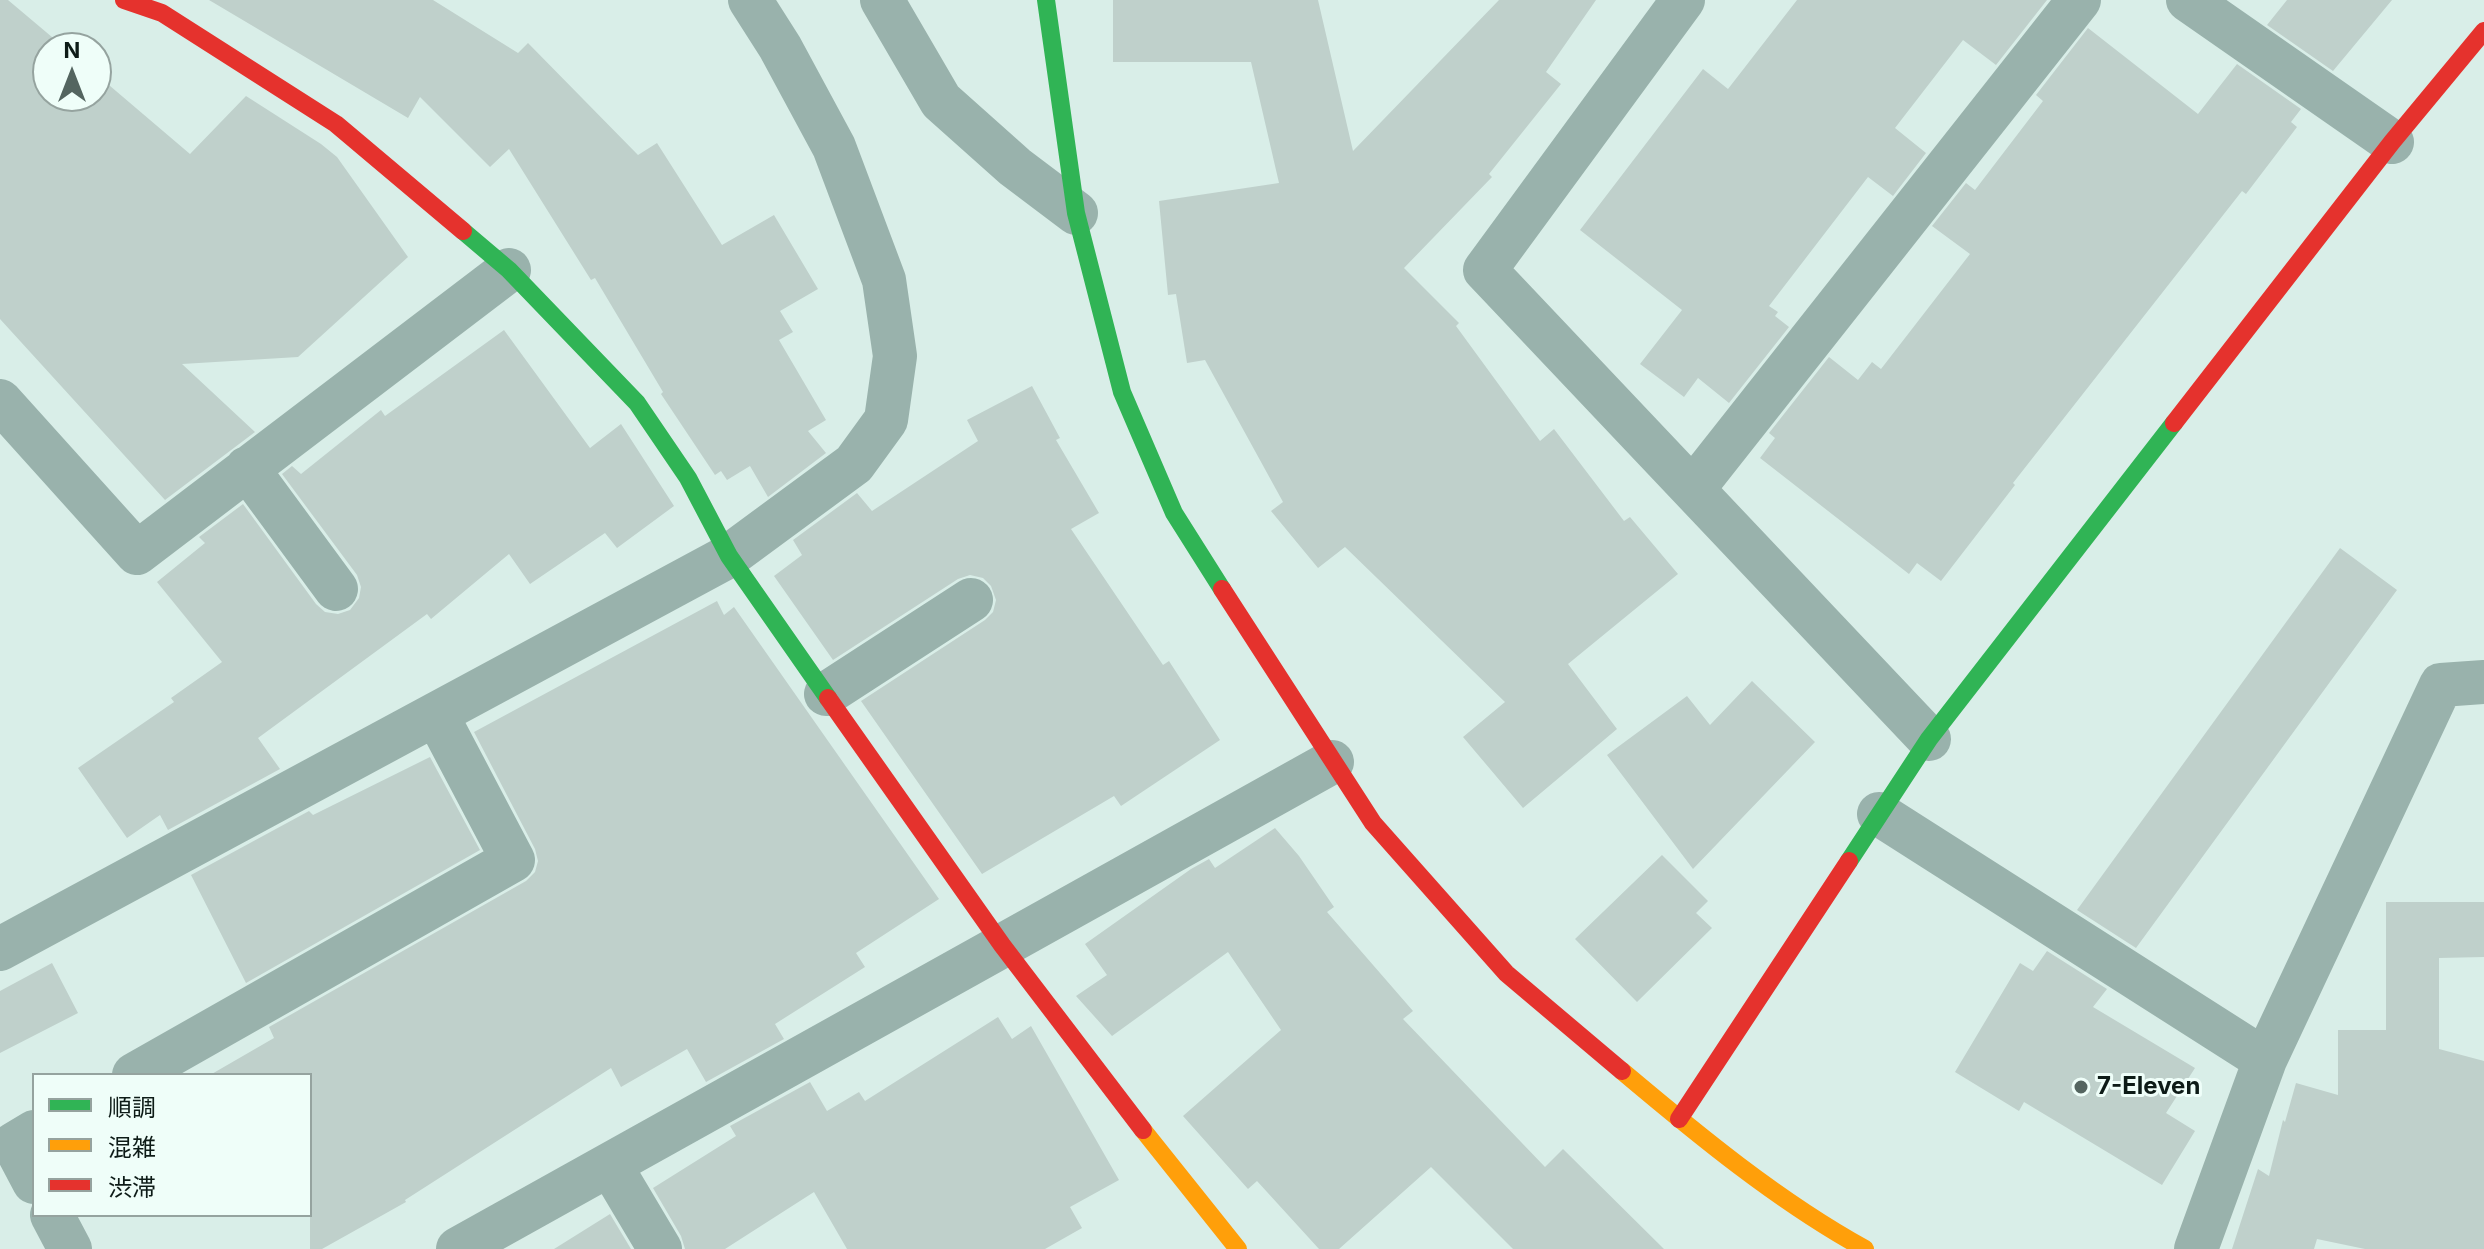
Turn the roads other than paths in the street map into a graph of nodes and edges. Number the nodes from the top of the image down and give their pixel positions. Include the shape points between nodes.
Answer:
1 (124, 0) edge
2 (750, 0) edge
3 (882, 0) edge
4 (1046, 0) edge
5 (1683, 0) edge
6 (2079, 0) edge
7 (2188, 0) edge
8 (2484, 31) edge
9 (2392, 142) junction
10 (1076, 213) junction
11 (509, 270) junction
12 (0, 401) edge
13 (247, 468) junction
14 (1693, 489) junction
15 (729, 556) junction
16 (336, 589) dead end
17 (971, 600) dead end
18 (2484, 682) edge
19 (826, 694) junction
20 (436, 714) junction
21 (1929, 739) junction
22 (1332, 762) junction
23 (1879, 814) junction
24 (1002, 945) junction
25 (0, 949) edge
26 (2265, 1060) junction
27 (138, 1073) edge
28 (1679, 1119) junction
29 (32, 1133) edge
30 (610, 1165) junction
31 (32, 1178) edge
32 (53, 1217) edge
33 (70, 1249) edge
34 (458, 1249) edge
35 (660, 1249) edge
36 (1238, 1249) edge
37 (1865, 1249) edge
38 (2196, 1249) edge

1 - 11 street via 162,13 336,124
2 - 15 street via 834,147 884,280 895,356 886,420 854,464
3 - 10 street via 941,101
4 - 10 street
5 - 14 street via 1485,270
6 - 14 street
7 - 9 street
8 - 9 street
9 - 21 street
10 - 22 street via 1122,392 1174,513
11 - 13 street
11 - 15 street via 637,403 688,478
12 - 13 street via 137,553
13 - 16 street
14 - 21 street
15 - 19 street
15 - 20 street
17 - 19 street
18 - 26 street via 2441,685
19 - 24 street
20 - 25 street
20 - 27 street via 513,860
21 - 23 street
22 - 24 street
22 - 28 street via 1373,823 1506,973
23 - 26 street
23 - 28 street
24 - 30 street
24 - 36 street
26 - 38 street
28 - 37 street via 1823,1226
29 - 31 street via 14,1144
30 - 34 street
30 - 35 street
32 - 33 street

